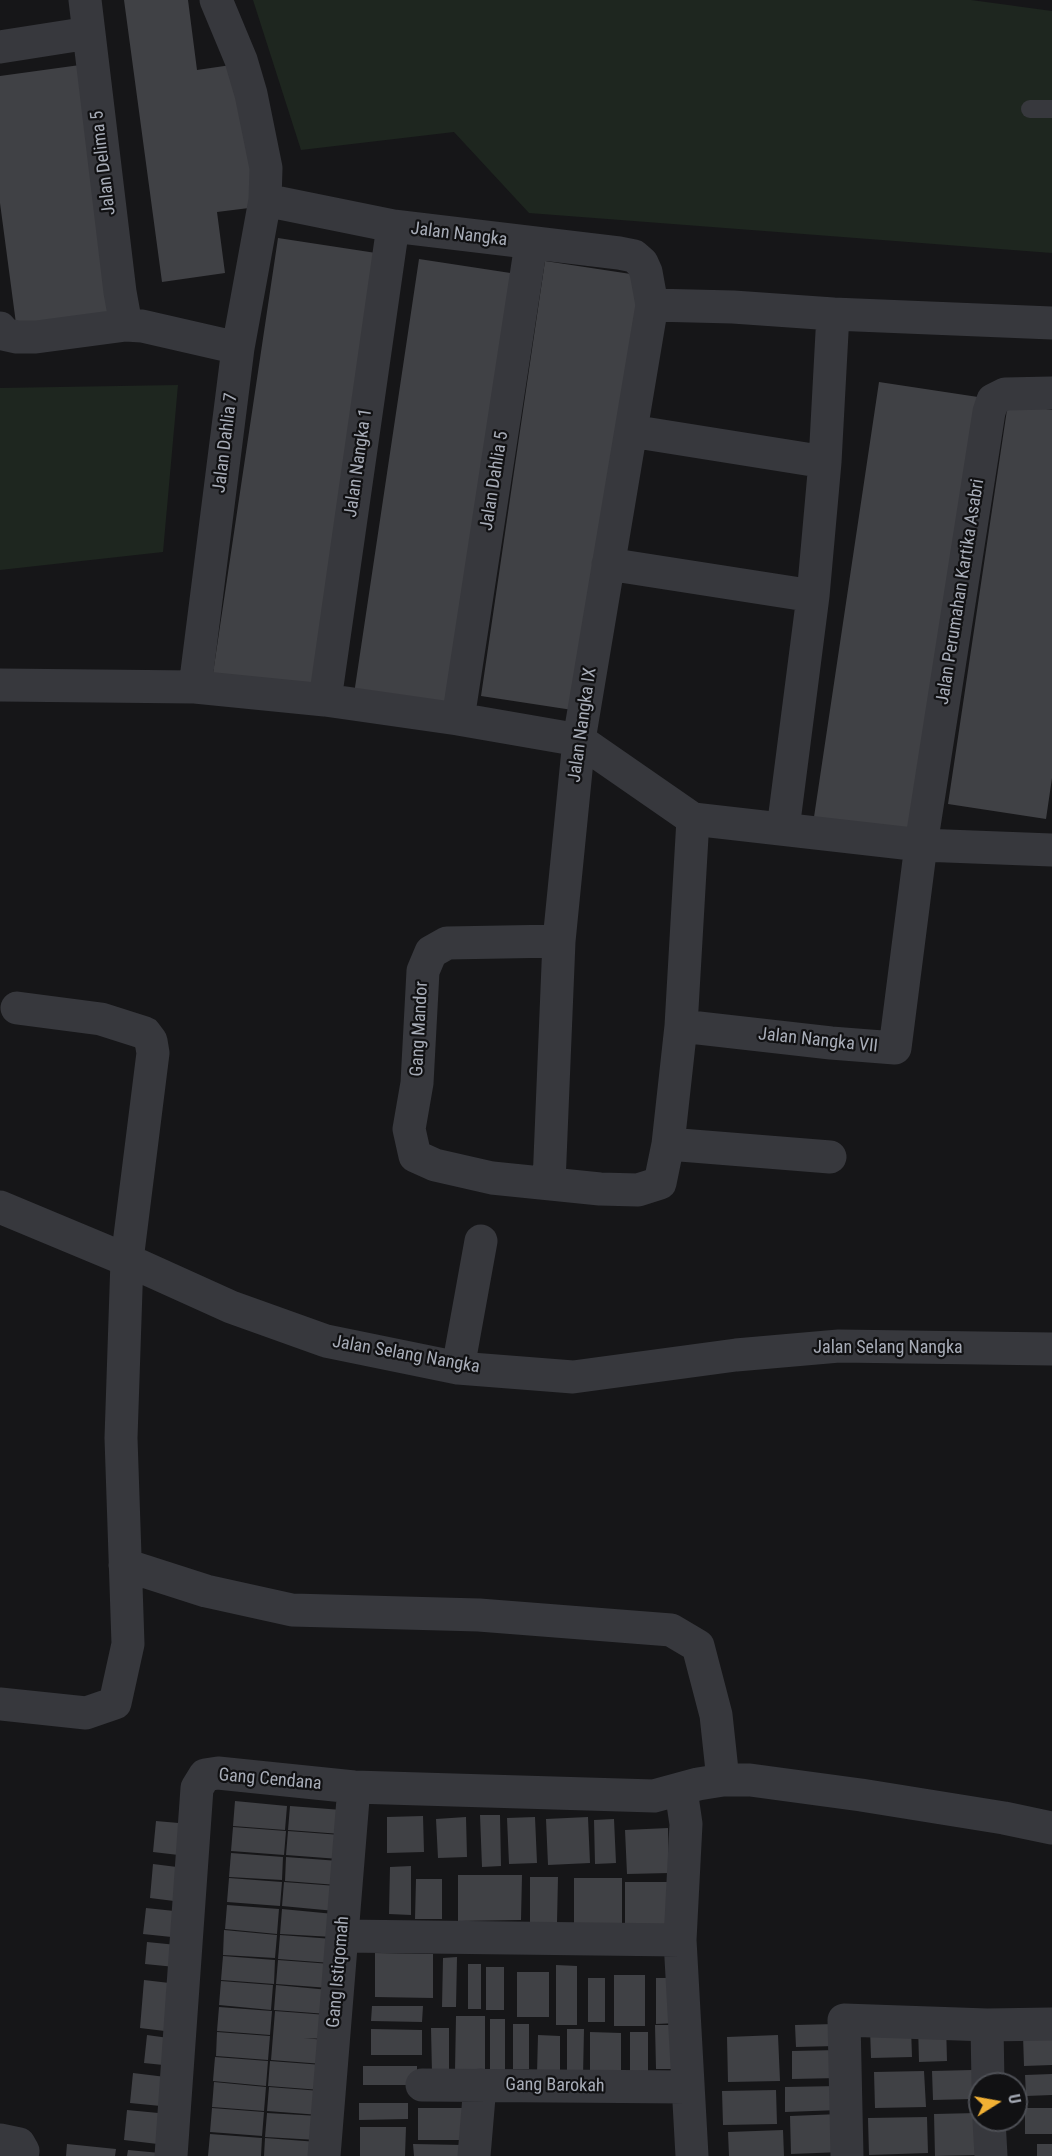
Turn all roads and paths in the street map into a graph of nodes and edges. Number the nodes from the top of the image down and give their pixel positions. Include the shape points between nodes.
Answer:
1 (85, 0) edge
2 (216, 0) edge
3 (88, 33) junction
4 (0, 47) edge
5 (1030, 108) dead end
6 (1052, 109) edge
7 (265, 200) junction
8 (393, 226) junction
9 (531, 244) junction
10 (646, 272) joint
11 (652, 305) junction
12 (833, 314) junction
13 (1052, 323) edge
14 (126, 325) junction
15 (0, 328) edge
16 (238, 348) junction
17 (1052, 393) edge
18 (631, 431) junction
19 (825, 462) junction
20 (608, 564) junction
21 (813, 596) junction
22 (0, 685) edge
23 (195, 687) junction
24 (325, 700) junction
25 (458, 719) junction
26 (579, 740) junction
27 (693, 819) junction
28 (783, 829) junction
29 (921, 845) junction
30 (1052, 850) edge
31 (560, 941) junction
32 (17, 1008) dead end
33 (681, 1026) junction
34 (668, 1144) junction
35 (830, 1157) dead end
36 (549, 1183) junction
37 (0, 1207) edge
38 (481, 1241) dead end
39 (127, 1260) junction
40 (1052, 1349) edge
41 (458, 1368) junction
42 (125, 1565) junction
43 (0, 1704) edge
44 (723, 1780) junction
45 (354, 1787) junction
46 (681, 1790) junction
47 (1052, 1828) edge
48 (342, 1936) junction
49 (680, 1940) junction
50 (1052, 2024) edge
51 (987, 2025) junction
52 (988, 2072) edge
53 (422, 2085) dead end
54 (480, 2085) junction
55 (687, 2087) junction
56 (990, 2132) edge
57 (0, 2140) edge
58 (22, 2156) edge
59 (171, 2156) edge
60 (324, 2156) edge
61 (474, 2156) edge
62 (692, 2156) edge
63 (847, 2156) edge
64 (991, 2156) edge

1 - 3 street, Jalan Delima 5
2 - 7 street, Jalan Dahlia 7 via 241,60 253,104 266,168
3 - 4 street
3 - 14 street, Jalan Delima 5
5 - 6 lane
7 - 8 street, Jalan Nangka
7 - 16 street, Jalan Dahlia 7
8 - 9 street, Jalan Nangka
8 - 24 street, Jalan Nangka 1
9 - 10 street, Jalan Nangka via 634,256
9 - 25 street, Jalan Dahlia 5
10 - 11 street, Jalan Nangka IX
11 - 12 street
11 - 18 street, Jalan Nangka IX
12 - 13 street
12 - 19 street
14 - 15 street via 36,337 3,334
14 - 16 street
16 - 23 street, Jalan Dahlia 7
17 - 29 street, Jalan Perumahan Kartika Asabri via 1005,394 993,400 988,412
18 - 19 street
18 - 20 street, Jalan Nangka IX
19 - 21 street
20 - 21 street
20 - 26 street, Jalan Nangka IX
21 - 28 street
22 - 23 street
23 - 24 street
24 - 25 street
25 - 26 street
26 - 27 street
26 - 31 street, Jalan Nangka IX
27 - 28 street
27 - 33 street
28 - 29 street
29 - 30 street
29 - 33 street, Jalan Nangka VII via 895,1048
31 - 36 street, Jalan Nangka IX
31 - 36 street, Gang Mandor via 447,943 431,952 423,971 417,1083 409,1129 415,1156 435,1166 492,1178
32 - 39 street via 101,1019 145,1033 151,1041 153,1053
33 - 34 street
34 - 35 street
34 - 36 street via 660,1183 638,1190
37 - 39 street, Jalan Selang Nangka
38 - 41 street
39 - 41 street, Jalan Selang Nangka via 231,1307 326,1341
39 - 42 street via 121,1438
40 - 41 street, Jalan Selang Nangka via 840,1346 736,1355 573,1377
42 - 43 street via 128,1644 115,1703 86,1713
42 - 44 street via 206,1591 292,1610 479,1615 671,1630 698,1646 716,1715
44 - 46 street, Gang Cendana
44 - 47 street, Gang Cendana via 861,1795
45 - 46 street, Gang Cendana via 654,1796
45 - 48 street, Gang Istiqomah
45 - 59 street, Gang Cendana via 218,1773 205,1775 197,1788
46 - 49 street via 686,1824
48 - 49 street
48 - 60 street, Gang Istiqomah
49 - 55 street
50 - 51 street
51 - 52 street
51 - 63 street via 844,2020
53 - 54 street, Gang Barokah
54 - 55 street, Gang Barokah
54 - 61 street
55 - 62 street
56 - 64 street
57 - 58 street via 19,2144

